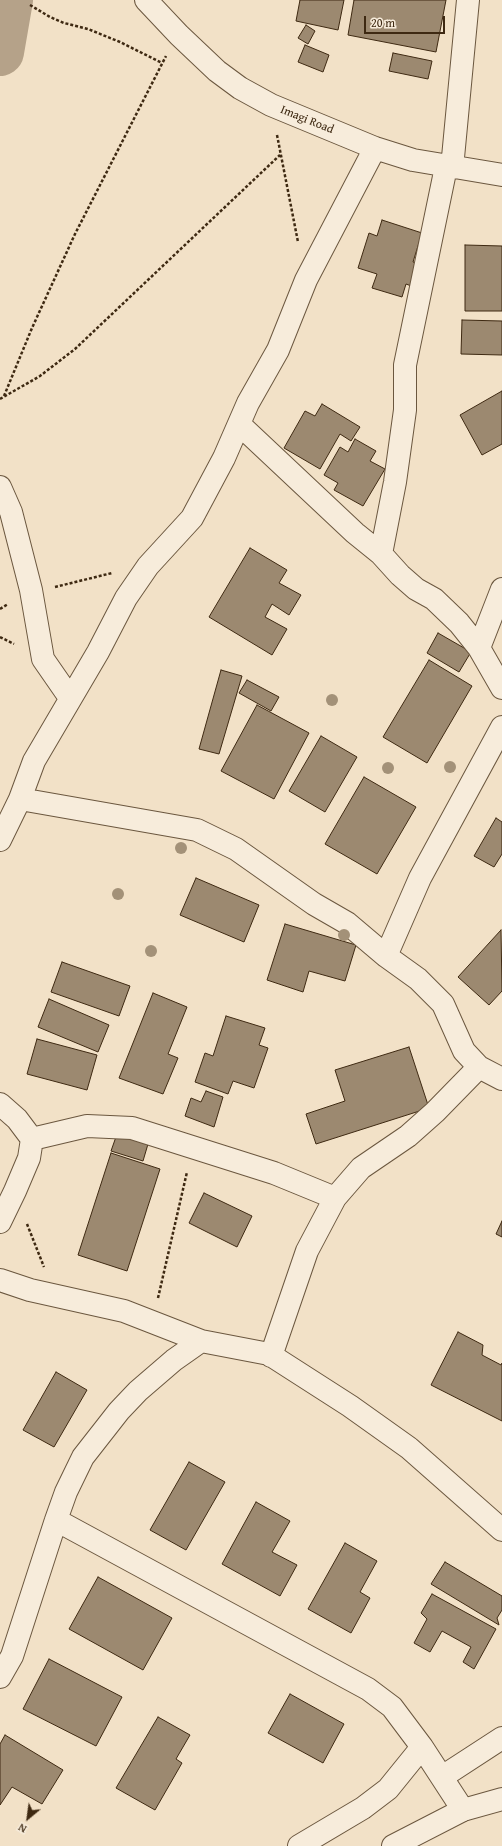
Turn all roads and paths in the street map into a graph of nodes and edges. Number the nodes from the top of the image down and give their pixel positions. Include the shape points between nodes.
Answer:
1 (146, 0) edge
2 (468, 0) edge
3 (30, 5) dead end
4 (179, 35) junction
5 (162, 64) junction
6 (271, 105) junction
7 (375, 148) junction
8 (280, 155) junction
9 (449, 167) junction
10 (502, 175) edge
11 (306, 280) junction
12 (4, 396) junction
13 (0, 399) edge
14 (239, 424) junction
15 (0, 487) edge
16 (381, 554) junction
17 (148, 566) junction
18 (31, 590) junction
19 (502, 590) edge
20 (480, 648) junction
21 (502, 688) edge
22 (70, 698) junction
23 (502, 727) edge
24 (20, 799) junction
25 (0, 840) edge
26 (386, 956) junction
27 (479, 1067) junction
28 (502, 1079) edge
29 (0, 1104) edge
30 (32, 1139) junction
31 (192, 1148) junction
32 (16, 1191) junction
33 (335, 1198) junction
34 (0, 1222) edge
35 (0, 1280) edge
36 (56, 1296) junction
37 (152, 1322) junction
38 (201, 1341) junction
39 (271, 1356) junction
40 (56, 1520) junction
41 (502, 1530) edge
42 (6, 1652) edge
43 (0, 1677) edge
44 (502, 1738) edge
45 (422, 1747) junction
46 (442, 1777) junction
47 (502, 1799) edge
48 (463, 1810) junction
49 (299, 1846) edge
50 (393, 1846) edge

1 - 4 street, Imagi Road
2 - 9 street
3 - 5 path via 64,23 88,28 120,42
4 - 5 path
4 - 6 street, Imagi Road via 217,71 240,88
5 - 12 path via 74,234
6 - 7 street, Imagi Road
6 - 8 path
7 - 9 street, Imagi Road via 413,160
7 - 11 street
8 - 11 path
8 - 12 path via 75,349 40,376
9 - 10 street, Imagi Road
9 - 16 street via 405,365 403,424
11 - 14 street via 278,350
12 - 13 path
14 - 16 street via 355,533
14 - 17 street via 192,518
15 - 18 street via 11,512
16 - 20 street via 416,589 434,599
17 - 18 path
17 - 22 street via 126,598
18 - 22 street via 43,659
19 - 20 street
20 - 21 street
22 - 24 street via 34,761
23 - 26 street via 420,878
24 - 25 street
24 - 26 street via 197,830 236,849 314,904 347,923
26 - 27 street via 418,979 443,1004 464,1051
27 - 28 street
27 - 33 street via 408,1136 361,1168
29 - 30 street via 17,1119
30 - 31 street via 87,1126 132,1128
30 - 32 street via 29,1158
31 - 33 street via 274,1173
31 - 37 path
32 - 34 street
32 - 36 path
33 - 39 street via 307,1251
35 - 36 street
36 - 37 street via 124,1311
37 - 38 street
38 - 39 street
38 - 40 street via 174,1360 119,1411 84,1456 66,1492
39 - 41 street via 350,1406 409,1448
40 - 42 street
40 - 45 street via 368,1689 392,1707
42 - 43 street
44 - 46 street
45 - 46 street
45 - 49 street via 388,1789 363,1808
46 - 48 street
47 - 48 street
48 - 50 street

